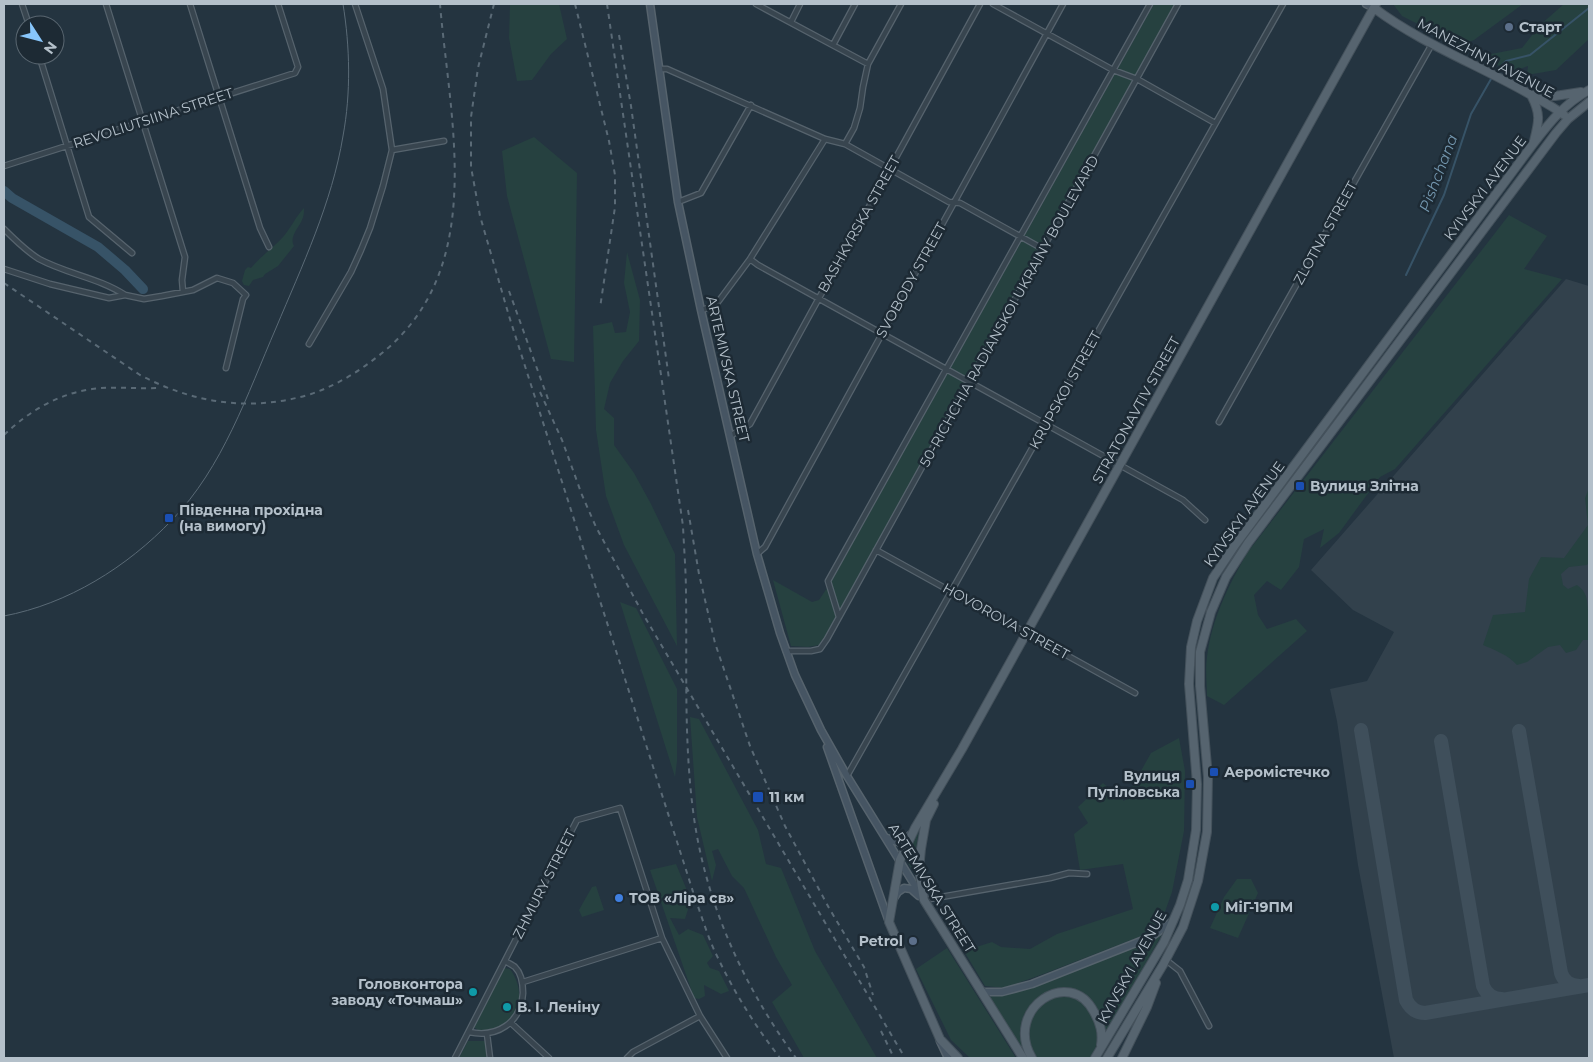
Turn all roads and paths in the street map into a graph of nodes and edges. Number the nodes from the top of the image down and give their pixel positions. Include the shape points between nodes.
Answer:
1 (106, 4) edge
2 (190, 4) edge
3 (278, 4) edge
4 (355, 4) edge
5 (650, 4) edge
6 (756, 4) edge
7 (800, 4) edge
8 (855, 4) edge
9 (901, 4) edge
10 (980, 4) edge
11 (993, 4) edge
12 (1063, 4) edge
13 (1150, 4) edge
14 (1178, 4) edge
15 (1283, 4) edge
16 (1366, 4) edge
17 (1375, 6) edge
18 (791, 22) junction
19 (1047, 34) junction
20 (1432, 44) junction
21 (833, 45) junction
22 (868, 64) junction
23 (42, 65) edge
24 (659, 69) junction
25 (1113, 70) junction
26 (1136, 80) junction
27 (1588, 91) edge
28 (1531, 95) junction
29 (219, 96) junction
30 (1589, 102) edge
31 (750, 105) junction
32 (1560, 112) junction
33 (1568, 119) junction
34 (144, 122) junction
35 (1215, 123) junction
36 (825, 139) junction
37 (444, 140) dead end
38 (846, 144) junction
39 (1533, 144) junction
40 (68, 146) junction
41 (392, 150) junction
42 (4, 166) edge
43 (890, 168) junction
44 (678, 202) junction
45 (954, 203) junction
46 (4, 229) edge
47 (1020, 236) junction
48 (269, 247) dead end
49 (1043, 249) junction
50 (132, 253) dead end
51 (750, 259) junction
52 (4, 269) edge
53 (183, 292) junction
54 (125, 295) junction
55 (818, 298) junction
56 (701, 310) junction
57 (881, 334) junction
58 (309, 344) dead end
59 (226, 368) dead end
60 (946, 369) junction
61 (969, 382) junction
62 (1219, 422) dead end
63 (1046, 424) junction
64 (730, 436) junction
65 (1120, 464) junction
66 (1205, 520) dead end
67 (876, 550) junction
68 (757, 554) junction
69 (952, 591) junction
70 (839, 617) junction
71 (1027, 632) junction
72 (786, 651) junction
73 (1135, 693) dead end
74 (1204, 728) junction
75 (821, 730) junction
76 (1193, 733) junction
77 (962, 749) junction
78 (1206, 753) junction
79 (1195, 754) junction
80 (847, 776) junction
81 (915, 828) junction
82 (887, 838) junction
83 (900, 860) junction
84 (1087, 874) dead end
85 (893, 900) junction
86 (924, 900) junction
87 (1180, 905) junction
88 (1190, 909) junction
89 (1174, 920) junction
90 (889, 922) junction
91 (1183, 927) junction
92 (662, 938) junction
93 (505, 961) junction
94 (1164, 962) junction
95 (523, 982) junction
96 (982, 992) junction
97 (700, 1016) junction
98 (511, 1023) junction
99 (1209, 1026) dead end
100 (469, 1032) junction
101 (487, 1034) junction
102 (940, 1040) junction
103 (1101, 1048) junction
104 (1023, 1057) edge
105 (455, 1058) edge
106 (490, 1058) edge
107 (549, 1058) edge
108 (627, 1058) edge
109 (727, 1058) edge
110 (948, 1058) edge
111 (958, 1058) edge
112 (1032, 1058) edge
113 (1095, 1058) edge
114 (1107, 1058) edge
115 (1122, 1058) edge

1 - 34 street
2 - 29 street
3 - 29 street, REVOLIUTSIINA STREET via 298,67 295,73
4 - 41 street via 384,89
5 - 24 main road, ARTEMIVSKA STREET
6 - 18 street
7 - 18 street
8 - 21 street
9 - 22 street
10 - 43 street, BASHKYRSKA STREET
11 - 19 street
12 - 19 street, SVOBODY STREET
13 - 25 street, 50-RICHCHIA RADIANSKOI UKRAINY BOULEVARD
14 - 26 street, 50-RICHCHIA RADIANSKOI UKRAINY BOULEVARD
15 - 35 street, KRUPSKOI STREET
16 - 17 main road, MANEZHNYI AVENUE
17 - 20 main road, MANEZHNYI AVENUE via 1390,20
17 - 65 main road, STRATONAVTIV STREET
18 - 21 street
19 - 25 street
19 - 45 street, SVOBODY STREET
20 - 28 main road, MANEZHNYI AVENUE
20 - 62 street, ZLOTNA STREET
21 - 22 street
22 - 38 street via 860,108
23 - 40 street
24 - 31 street via 667,69
24 - 44 main road, ARTEMIVSKA STREET
25 - 26 street
25 - 47 street, 50-RICHCHIA RADIANSKOI UKRAINY BOULEVARD
26 - 35 street
26 - 49 street, 50-RICHCHIA RADIANSKOI UKRAINY BOULEVARD
27 - 28 main road via 1555,96
27 - 32 main road, KYIVSKYI AVENUE
28 - 32 main road, MANEZHNYI AVENUE
28 - 39 main road via 1539,119
29 - 34 street, REVOLIUTSIINA STREET
29 - 48 street via 260,228
30 - 33 main road, KYIVSKYI AVENUE
31 - 36 street
31 - 44 street via 701,193
32 - 33 main road, MANEZHNYI AVENUE
32 - 39 main road, KYIVSKYI AVENUE
33 - 74 main road, KYIVSKYI AVENUE via 1248,543 1226,577 1211,612 1200,652
34 - 40 street, REVOLIUTSIINA STREET
34 - 53 street via 185,257
35 - 63 street, KRUPSKOI STREET
36 - 38 street
36 - 51 street
37 - 41 street
38 - 43 street
39 - 76 main road, KYIVSKYI AVENUE via 1213,578 1191,647 1189,684
40 - 42 street, REVOLIUTSIINA STREET
40 - 50 street via 89,217
41 - 58 street via 361,250
43 - 45 street
43 - 55 street, BASHKYRSKA STREET
44 - 56 main road, ARTEMIVSKA STREET
45 - 47 street via 960,203
45 - 57 street, SVOBODY STREET
46 - 54 street via 38,258 111,286
47 - 49 street
47 - 60 street, 50-RICHCHIA RADIANSKOI UKRAINY BOULEVARD
49 - 61 street, 50-RICHCHIA RADIANSKOI UKRAINY BOULEVARD
51 - 55 street
51 - 56 street via 715,306
52 - 54 street via 109,298
53 - 54 street via 144,299
53 - 59 street via 217,278 233,282 246,295
55 - 57 street
55 - 64 street, BASHKYRSKA STREET via 750,424
56 - 64 main road, ARTEMIVSKA STREET
57 - 60 street
57 - 68 street, SVOBODY STREET via 765,547
60 - 61 street
60 - 70 street, 50-RICHCHIA RADIANSKOI UKRAINY BOULEVARD via 828,581
61 - 63 street
61 - 67 street, 50-RICHCHIA RADIANSKOI UKRAINY BOULEVARD
63 - 65 street
63 - 69 street, KRUPSKOI STREET
64 - 68 main road, ARTEMIVSKA STREET
65 - 66 street via 1183,500
65 - 71 main road, STRATONAVTIV STREET
67 - 69 street, HOVOROVA STREET
67 - 70 street, 50-RICHCHIA RADIANSKOI UKRAINY BOULEVARD
68 - 72 main road, ARTEMIVSKA STREET
69 - 71 street, HOVOROVA STREET
69 - 80 street, KRUPSKOI STREET
70 - 72 street, 50-RICHCHIA RADIANSKOI UKRAINY BOULEVARD via 820,648
71 - 73 street, HOVOROVA STREET
71 - 77 main road, STRATONAVTIV STREET
72 - 75 main road, ARTEMIVSKA STREET
74 - 76 main road
74 - 78 main road, KYIVSKYI AVENUE
75 - 80 main road, ARTEMIVSKA STREET
75 - 90 main road, ARTEMIVSKA STREET
76 - 79 main road, KYIVSKYI AVENUE
77 - 81 main road, STRATONAVTIV STREET
77 - 86 main road via 926,820 919,869
78 - 79 main road
78 - 88 main road, KYIVSKYI AVENUE via 1207,832
79 - 87 main road, KYIVSKYI AVENUE via 1196,830 1188,880
80 - 82 main road, ARTEMIVSKA STREET
81 - 82 main road via 902,842 896,843
81 - 83 main road, STRATONAVTIV STREET
82 - 83 main road, ARTEMIVSKA STREET
83 - 85 main road, STRATONAVTIV STREET
83 - 86 main road, ARTEMIVSKA STREET
84 - 86 street via 1069,873
85 - 86 main road via 904,888 911,889
85 - 90 main road, STRATONAVTIV STREET
86 - 96 main road, ARTEMIVSKA STREET
87 - 88 main road via 1182,910
87 - 89 main road, KYIVSKYI AVENUE
88 - 91 main road, KYIVSKYI AVENUE
89 - 91 main road via 1181,922
89 - 96 main road via 1151,938 1032,984 1002,992
89 - 103 main road, KYIVSKYI AVENUE
90 - 102 main road, ARTEMIVSKA STREET
91 - 94 main road, KYIVSKYI AVENUE
92 - 93 street, ZHMURY STREET via 620,808 577,820
92 - 95 street
92 - 97 street
93 - 95 street via 515,967
93 - 100 street, ZHMURY STREET
94 - 99 street via 1180,971
94 - 114 main road, KYIVSKYI AVENUE
94 - 115 main road
95 - 98 street via 519,1012
96 - 104 main road, ARTEMIVSKA STREET
97 - 108 street
97 - 109 street
98 - 101 street
98 - 107 street
100 - 101 street
100 - 105 street, ZHMURY STREET
101 - 106 street
102 - 110 main road, ARTEMIVSKA STREET
102 - 111 main road
103 - 112 main road via 1102,1032 1090,1004 1068,992 1052,994 1040,1001 1024,1026
103 - 113 main road, KYIVSKYI AVENUE

